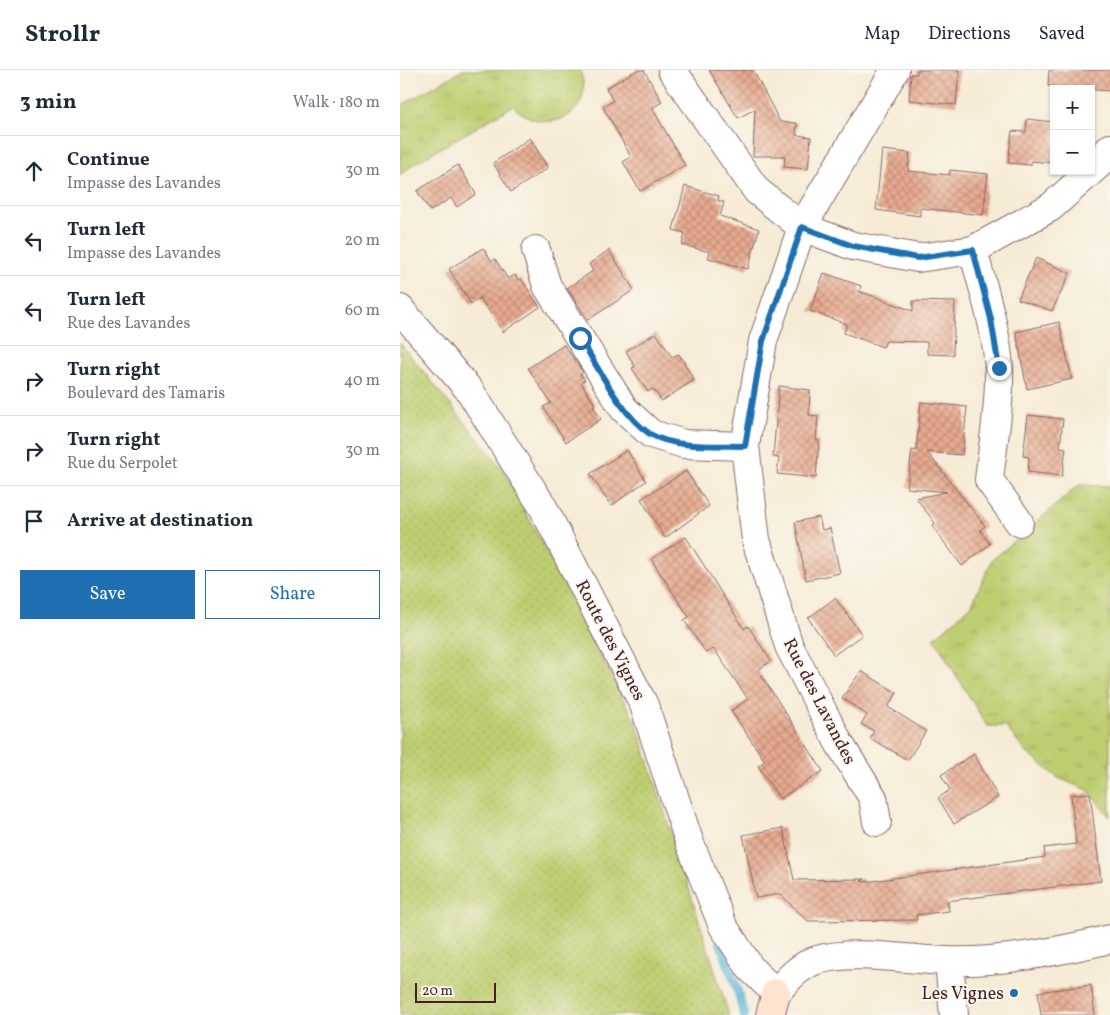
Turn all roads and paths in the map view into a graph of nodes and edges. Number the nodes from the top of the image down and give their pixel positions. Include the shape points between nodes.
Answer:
1 (672, 70) edge
2 (895, 70) edge
3 (1106, 160) edge
4 (802, 227) junction
5 (536, 250) dead end
6 (973, 250) junction
7 (400, 310) edge
8 (745, 446) junction
9 (1019, 522) dead end
10 (877, 822) dead end
11 (1110, 939) edge
12 (949, 962) junction
13 (773, 1004) edge
14 (954, 1015) edge

1 - 4 street via 757,191
2 - 4 street, Rue des Lavandes
3 - 6 street via 1051,207
4 - 6 street via 853,246 918,258
4 - 8 street, Rue des Lavandes via 763,341
5 - 8 street via 547,286 624,409 651,434 684,444
6 - 9 street via 991,319 999,368 989,480
7 - 13 street, Route des Vignes via 470,391 543,506 644,705 689,841 723,926
8 - 10 street, Rue des Lavandes via 756,540 789,646 872,798
11 - 12 street via 1023,956
12 - 13 street via 838,956 817,960 791,974
12 - 14 street

